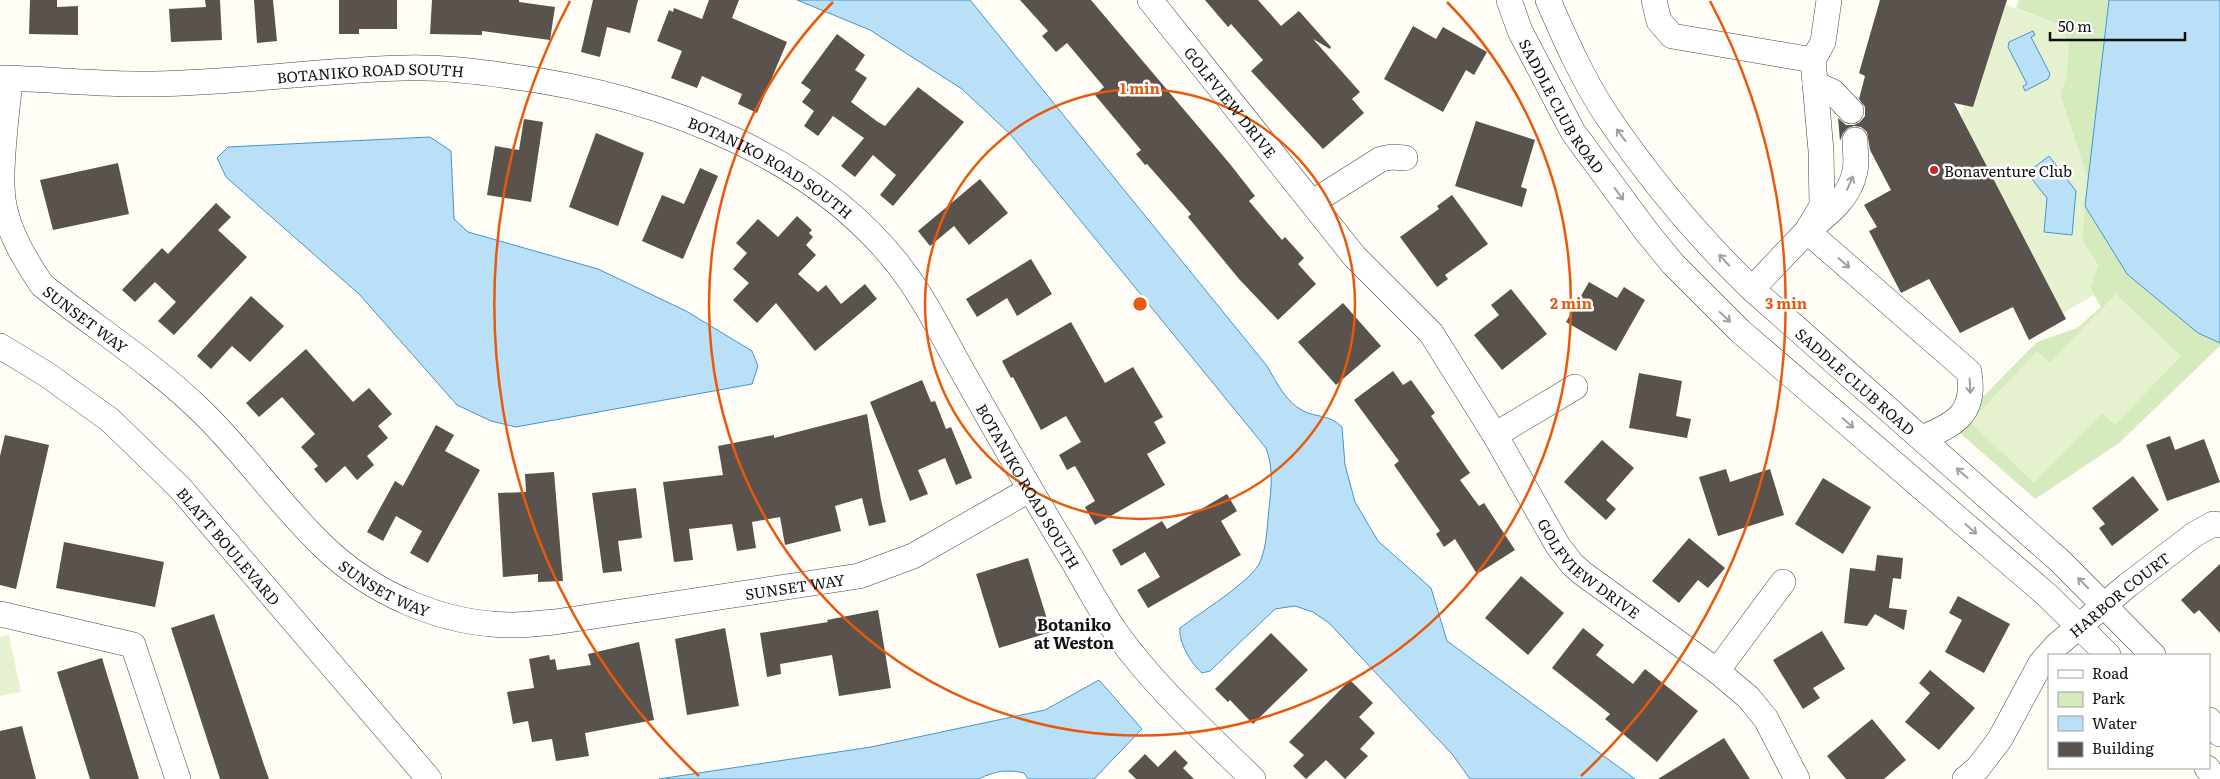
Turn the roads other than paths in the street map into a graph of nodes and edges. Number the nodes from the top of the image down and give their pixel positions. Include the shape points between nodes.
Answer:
1 (1150, 0) edge
2 (1509, 0) edge
3 (1548, 0) edge
4 (1654, 0) edge
5 (1829, 0) edge
6 (1814, 60) junction
7 (5, 78) edge
8 (1815, 84) junction
9 (1851, 111) dead end
10 (1855, 140) dead end
11 (1405, 158) dead end
12 (1314, 202) junction
13 (1807, 231) junction
14 (1752, 289) junction
15 (0, 346) edge
16 (1575, 387) dead end
17 (1495, 435) junction
18 (1922, 438) junction
19 (1029, 490) junction
20 (2220, 525) edge
21 (1783, 582) dead end
22 (2105, 604) junction
23 (0, 614) edge
24 (2079, 626) junction
25 (2049, 654) edge
26 (2107, 654) edge
27 (2152, 654) edge
28 (2048, 655) edge
29 (1717, 671) junction
30 (2210, 721) edge
31 (2220, 734) edge
32 (2207, 769) edge
33 (178, 779) edge
34 (429, 779) edge
35 (1252, 779) edge
36 (1797, 779) edge
37 (1965, 779) edge
38 (2216, 779) edge

1 - 12 street, GOLFVIEW DRIVE
2 -> 24 street, SADDLE CLUB ROAD via 1520,31 1573,132 1673,264 1740,331
14 -> 3 street, SADDLE CLUB ROAD via 1684,216 1606,115
4 - 6 street via 1659,21 1672,36
5 - 6 street via 1823,42
6 - 8 street
7 - 19 street, BOTANIKO ROAD SOUTH via 142,84 241,81 407,68 472,71 552,82 630,100 684,118 782,166 829,197 878,239 916,290
7 - 19 street, SUNSET WAY via 2,188 8,221 25,259 42,285 198,408 322,545 344,564 376,587 436,614 513,625 555,622 859,576 913,556
8 - 9 street via 1833,92
8 - 13 street via 1823,188 1822,206
13 -> 10 street via 1834,210 1846,193 1855,172
11 - 12 street via 1381,159
12 - 17 street, GOLFVIEW DRIVE via 1355,257 1432,333
13 - 14 street
13 -> 18 street via 1969,372 1972,390 1960,418 1948,428
14 - 18 street, SADDLE CLUB ROAD
15 - 34 street, BLATT BOULEVARD via 110,420 180,488
16 - 17 street
17 - 29 street, GOLFVIEW DRIVE via 1558,546 1572,564
22 -> 18 street, SADDLE CLUB ROAD
19 - 35 street, BOTANIKO ROAD SOUTH via 1115,631 1151,679
20 - 22 street, HARBOR COURT via 2213,524 2195,534
21 - 29 street
22 - 24 street, HARBOR COURT
22 - 27 street, SADDLE CLUB ROAD
23 - 33 street via 133,645
24 - 25 street, HARBOR COURT
24 - 26 street, SADDLE CLUB ROAD
28 - 37 street, HARBOR COURT via 2000,739 1978,768
29 - 36 street, GOLFVIEW DRIVE via 1748,697 1766,719
30 - 31 street
32 - 38 street

